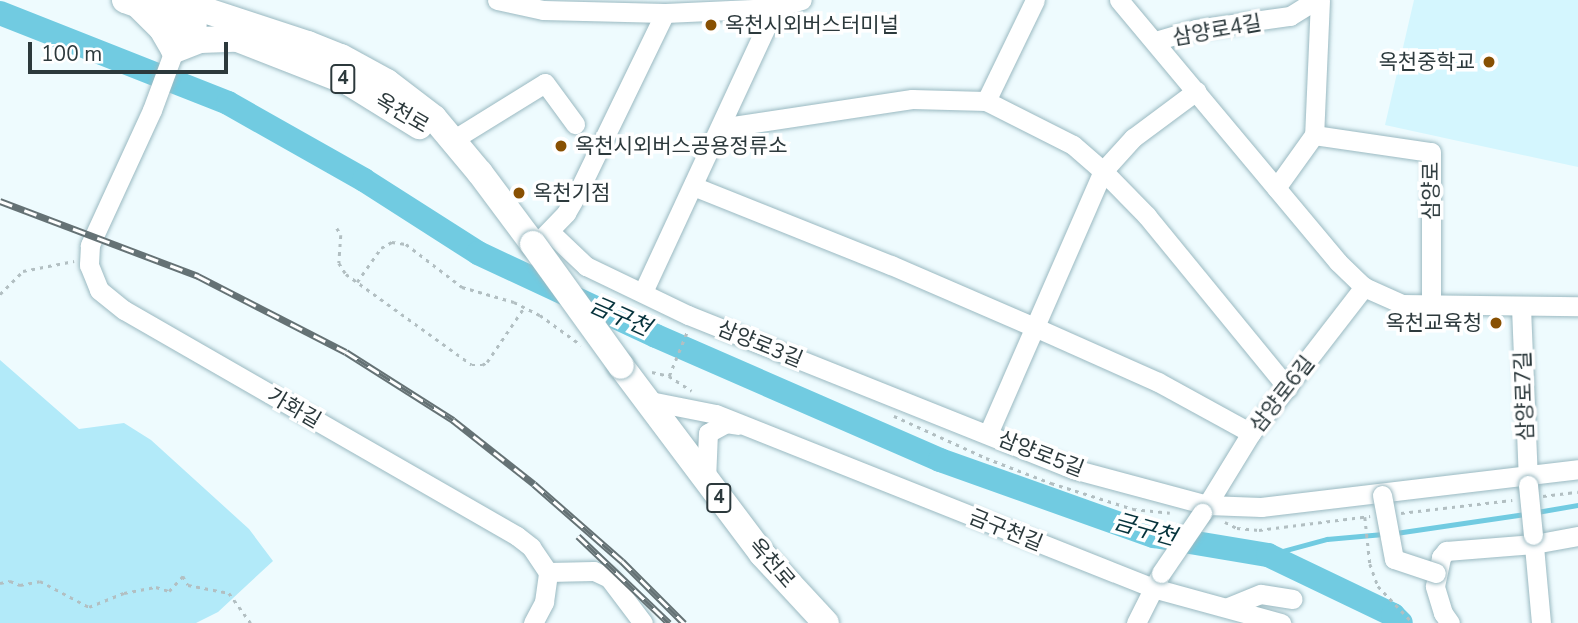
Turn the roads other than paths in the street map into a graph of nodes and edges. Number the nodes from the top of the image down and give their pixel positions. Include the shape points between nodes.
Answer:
1 (230, 0) edge
2 (497, 0) edge
3 (802, 0) edge
4 (1035, 0) edge
5 (1119, 0) edge
6 (1318, 0) edge
7 (131, 2) edge
8 (739, 5) edge
9 (186, 7) edge
10 (775, 8) junction
11 (665, 13) junction
12 (244, 32) junction
13 (1155, 41) junction
14 (172, 54) junction
15 (1196, 91) junction
16 (986, 101) junction
17 (575, 124) dead end
18 (720, 128) junction
19 (1314, 135) junction
20 (447, 137) junction
21 (1103, 171) junction
22 (693, 187) junction
23 (1276, 188) junction
24 (541, 238) junction
25 (1364, 287) junction
26 (643, 292) junction
27 (1431, 306) junction
28 (1578, 306) edge
29 (1521, 307) junction
30 (1035, 327) junction
31 (1288, 388) junction
32 (645, 400) junction
33 (749, 427) junction
34 (1251, 433) junction
35 (988, 434) junction
36 (1578, 469) edge
37 (706, 480) junction
38 (1528, 480) junction
39 (1382, 495) junction
40 (1204, 509) junction
41 (1578, 536) edge
42 (1534, 539) junction
43 (548, 572) junction
44 (1436, 573) junction
45 (1157, 580) junction
46 (1293, 599) dead end
47 (1228, 607) junction
48 (1272, 621) edge
49 (533, 623) edge
50 (643, 623) edge
51 (826, 623) edge
52 (1136, 623) edge
53 (1450, 623) edge
54 (1541, 623) edge

1 - 12 main road
2 - 11 street via 543,10
3 - 10 street
4 - 16 street
5 - 13 street
6 - 13 street, 삼양로4길 via 1290,16 1196,29
6 - 19 street
7 - 9 main road, 옥천로 / 4
7 - 14 main road via 162,29
8 - 10 street
8 - 11 street
9 - 12 main road, 옥천로 / 4
9 - 14 street
10 - 18 street
11 - 24 street via 577,194
12 - 14 main road via 200,40
12 - 20 main road, 옥천로 / 4 via 308,44 363,68 434,118
13 - 15 street
14 - 43 street, 가화길 via 152,110 90,245 89,265 99,290 124,310 517,536
15 - 21 street, 삼양로5길 via 1133,138
15 - 23 street
16 - 18 street via 912,99
16 - 21 street via 1073,145
17 - 20 street via 545,83
18 - 22 street
19 - 23 street
19 - 27 street, 삼양로 via 1431,152
20 - 24 main road, 옥천로 / 4
21 - 30 street, 삼양로5길
21 - 31 street via 1147,216
22 - 26 street
22 - 30 street
23 - 25 street
24 - 26 street, 삼양로3길 via 586,266
24 - 32 main road, 옥천로 / 4, bridge
25 - 27 street via 1402,304
25 - 31 street, 삼양로6길
26 - 35 street, 삼양로3길 via 688,316
27 - 29 street
28 - 29 street
29 - 38 street, 삼양로7길
30 - 34 street via 1158,383
30 - 35 street, 삼양로5길
31 - 34 street, 삼양로6길
32 - 33 street, 금구천길 via 722,416
32 - 37 main road, 옥천로 / 4
33 - 37 street via 726,423 708,433
33 - 45 street, 금구천길
34 - 40 street, 삼양로6길
35 - 40 street, 삼양로5길 via 1073,469
36 - 38 street, 삼양로5길
37 - 51 main road, 옥천로 / 4 via 762,554
38 - 39 street, 삼양로5길
38 - 42 street, 삼양로7길, bridge
39 - 40 street, 삼양로5길
39 - 44 street, bridge via 1394,559
40 - 45 street, 삼양로6길, bridge
41 - 42 street
42 - 44 street via 1446,551
42 - 54 street, 삼양로7길
43 - 49 street via 544,602
43 - 50 street via 594,571 609,578
44 - 53 street via 1437,599
45 - 47 street, 금구천길
45 - 52 street
46 - 47 street via 1261,594
47 - 48 street, 금구천길

